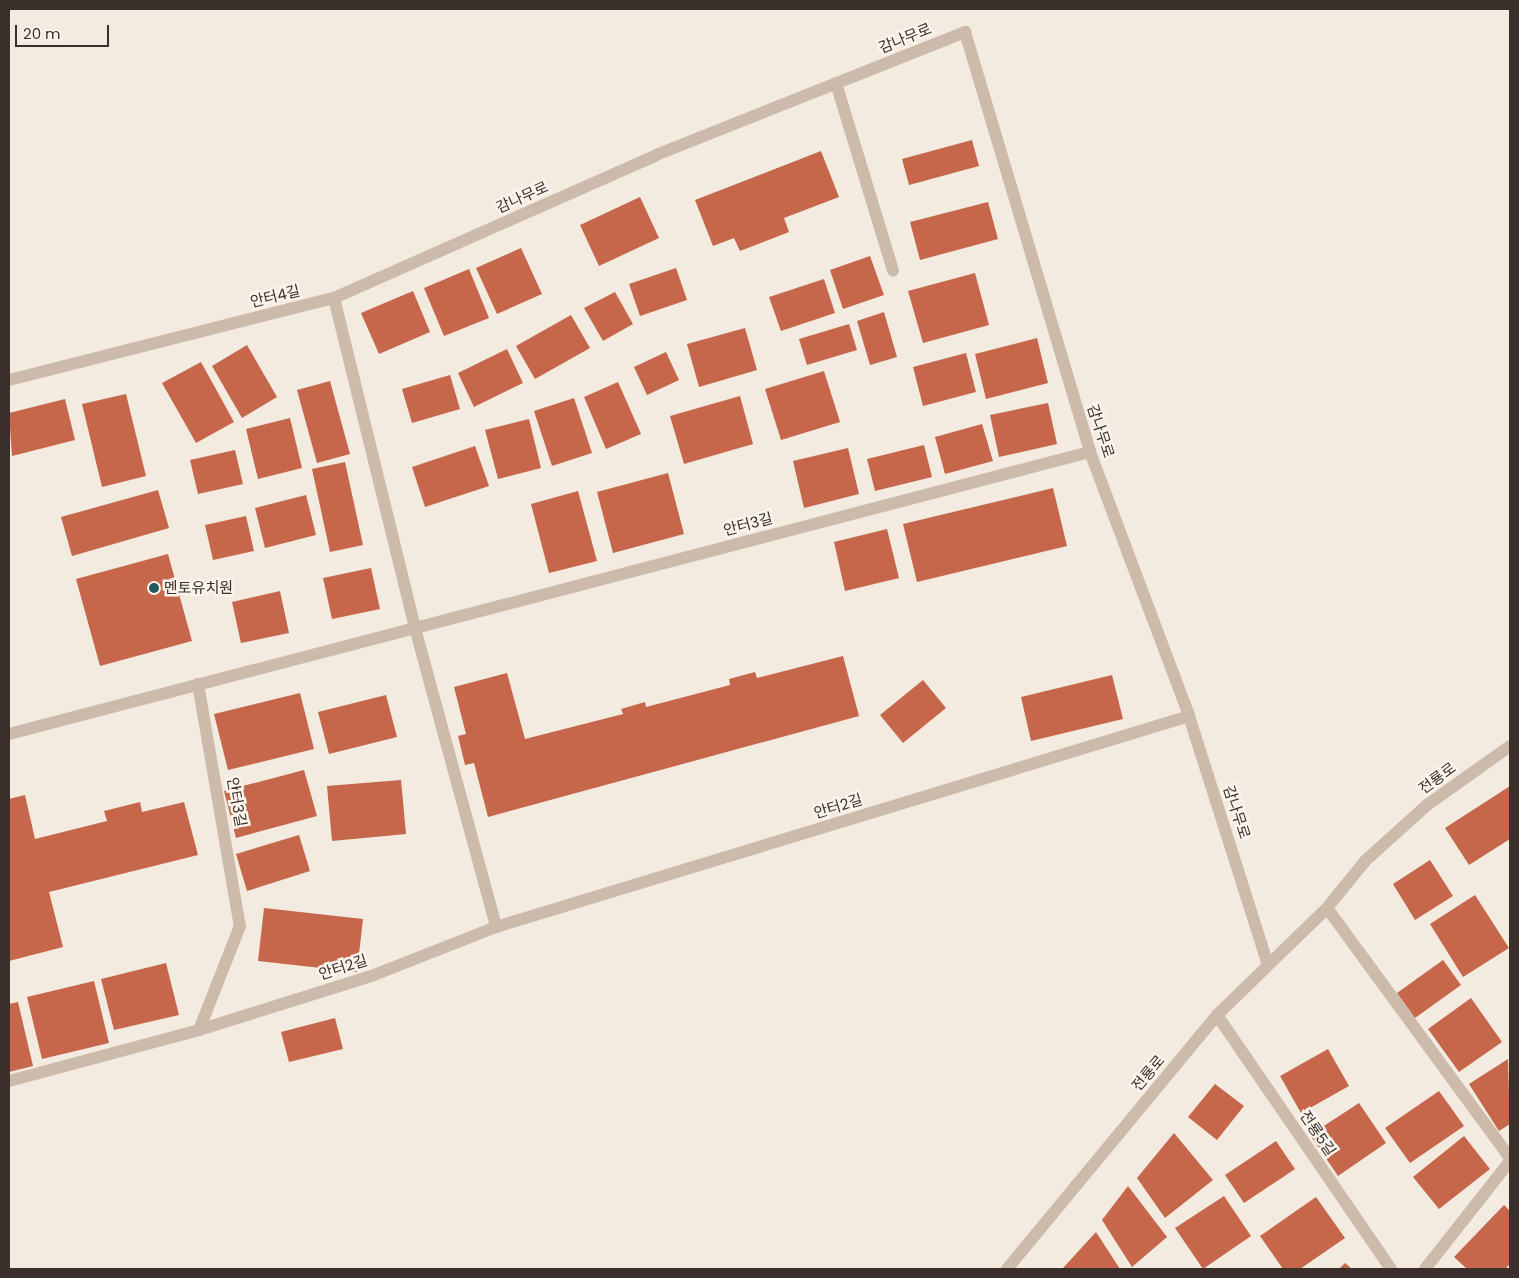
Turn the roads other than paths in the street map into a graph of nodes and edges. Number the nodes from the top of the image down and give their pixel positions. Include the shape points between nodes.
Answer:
1 (836, 83) junction
2 (893, 271) dead end
3 (334, 298) junction
4 (9, 380) edge
5 (1090, 452) junction
6 (415, 628) junction
7 (198, 684) junction
8 (1189, 716) junction
9 (9, 734) edge
10 (1510, 746) edge
11 (1327, 908) junction
12 (496, 927) junction
13 (1268, 965) junction
14 (1217, 1016) junction
15 (198, 1030) junction
16 (9, 1081) edge
17 (1510, 1160) edge
18 (1007, 1269) edge
19 (1392, 1269) edge
20 (1426, 1269) edge

1 - 2 street
1 - 3 street, 감나무로 via 656,155
1 - 5 street, 감나무로 via 965,32
3 - 4 street, 안터4길
3 - 6 street
5 - 6 street, 안터3길
5 - 8 street, 감나무로
6 - 7 street, 안터3길
6 - 12 street
7 - 9 street, 안터3길
7 - 15 street, 안터3길 via 240,926
8 - 12 street, 안터2길
8 - 13 street, 감나무로
10 - 11 street, 전룡로 via 1427,805 1365,861
11 - 13 street, 전룡로
11 - 17 street
12 - 15 street, 안터2길 via 374,974
13 - 14 street, 전룡로
14 - 18 street, 전룡로
14 - 19 street, 전룡5길
15 - 16 street, 안터2길
17 - 20 street

